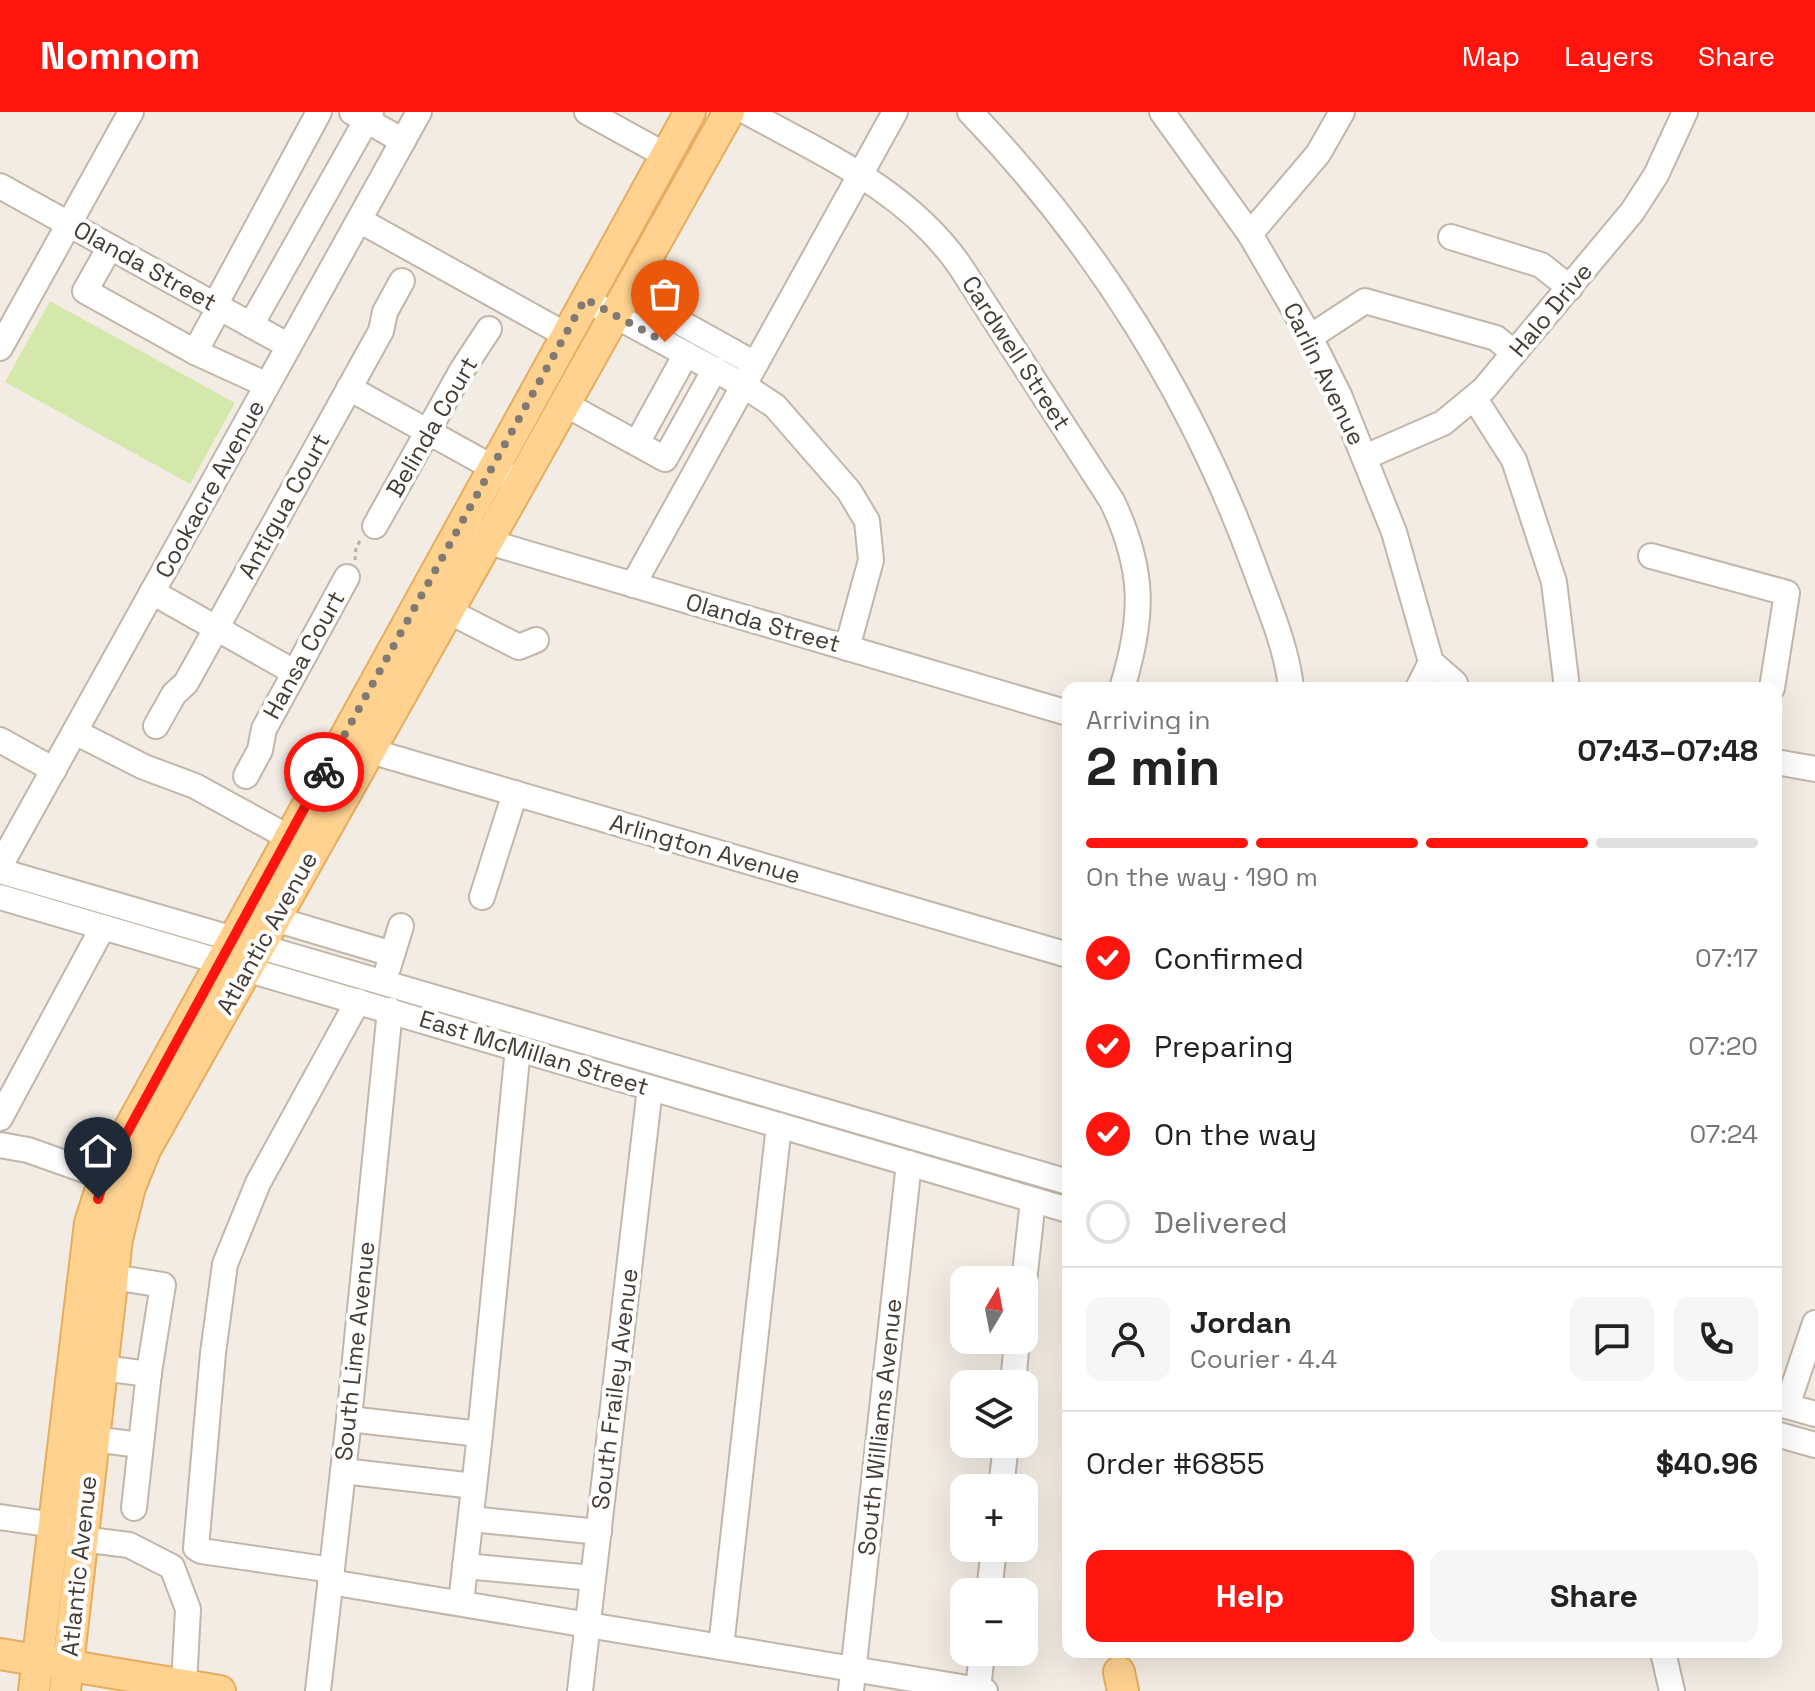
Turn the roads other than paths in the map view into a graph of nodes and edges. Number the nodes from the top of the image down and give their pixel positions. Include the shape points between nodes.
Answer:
1 (131, 112) edge
2 (419, 112) edge
3 (587, 112) edge
4 (690, 112) edge
5 (729, 112) edge
6 (747, 112) edge
7 (895, 112) edge
8 (970, 112) edge
9 (1162, 112) edge
10 (1342, 112) edge
11 (1682, 113) edge
12 (310, 115) edge
13 (363, 115) edge
14 (403, 141) junction
15 (665, 155) junction
16 (860, 175) junction
17 (0, 186) edge
18 (359, 220) junction
19 (69, 224) junction
20 (1250, 234) junction
21 (1451, 237) dead end
22 (110, 247) junction
23 (402, 281) dead end
24 (634, 281) junction
25 (1570, 288) junction
26 (585, 299) junction
27 (217, 306) junction
28 (615, 315) junction
29 (251, 325) junction
30 (489, 329) dead end
31 (566, 335) junction
32 (703, 335) junction
33 (1310, 337) junction
34 (289, 346) junction
35 (0, 348) edge
36 (195, 352) junction
37 (1514, 353) junction
38 (689, 355) junction
39 (715, 369) junction
40 (749, 374) junction
41 (267, 385) junction
42 (349, 388) junction
43 (1475, 399) junction
44 (565, 404) junction
45 (428, 431) junction
46 (637, 443) junction
47 (1365, 457) junction
48 (493, 467) junction
49 (521, 482) junction
50 (462, 524) junction
51 (375, 526) road end
52 (489, 539) junction
53 (1651, 556) dead end
54 (347, 577) road end
55 (633, 585) junction
56 (152, 592) junction
57 (448, 611) junction
58 (216, 628) junction
59 (536, 640) dead end
60 (847, 648) junction
61 (1431, 662) junction
62 (294, 672) junction
63 (1124, 682) edge
64 (1289, 682) edge
65 (1421, 682) edge
66 (1454, 682) edge
67 (1566, 682) edge
68 (1773, 682) edge
69 (1062, 711) edge
70 (156, 726) dead end
71 (75, 732) junction
72 (0, 740) edge
73 (358, 741) junction
74 (1782, 763) edge
75 (1815, 769) edge
76 (54, 770) junction
77 (246, 776) dead end
78 (515, 793) junction
79 (288, 837) junction
80 (0, 869) edge
81 (0, 897) edge
82 (482, 897) dead end
83 (401, 926) dead end
84 (103, 927) junction
85 (247, 947) junction
86 (1062, 953) edge
87 (392, 954) junction
88 (384, 982) junction
89 (358, 1001) junction
90 (390, 1010) junction
91 (518, 1048) junction
92 (650, 1088) junction
93 (0, 1118) edge
94 (779, 1125) junction
95 (0, 1145) edge
96 (909, 1163) junction
97 (1062, 1180) edge
98 (118, 1182) junction
99 (1033, 1200) junction
100 (1062, 1208) edge
101 (1026, 1266) edge
102 (113, 1277) junction
103 (1815, 1323) edge
104 (102, 1368) junction
105 (149, 1374) junction
106 (1782, 1404) edge
107 (1815, 1414) edge
108 (349, 1419) junction
109 (480, 1434) junction
110 (1782, 1436) edge
111 (93, 1439) junction
112 (140, 1445) junction
113 (1815, 1445) edge
114 (343, 1471) junction
115 (474, 1486) junction
116 (134, 1508) dead end
117 (0, 1517) edge
118 (471, 1519) junction
119 (72, 1531) junction
120 (599, 1532) junction
121 (465, 1566) junction
122 (331, 1576) junction
123 (593, 1578) junction
124 (461, 1603) junction
125 (588, 1624) junction
126 (721, 1647) junction
127 (0, 1654) edge
128 (1664, 1658) edge
129 (37, 1661) junction
130 (981, 1666) edge
131 (66, 1678) edge
132 (852, 1680) edge
133 (186, 1687) edge
134 (978, 1690) edge
135 (34, 1691) edge
136 (220, 1691) edge
137 (318, 1691) edge
138 (580, 1691) edge
139 (985, 1691) edge
140 (1672, 1691) edge

1 - 19 street
2 - 14 street, Cookacre Avenue
3 - 15 street
4 - 15 main road, Atlantic Avenue
5 - 24 main road, Atlantic Avenue
6 - 16 street, Cardwell Street
7 - 16 street
8 - 64 street via 1092,255 1174,388 1241,531
9 - 20 street, Carlin Avenue
10 - 20 street via 1318,154
11 - 25 street, Halo Drive via 1645,194
12 - 27 street
13 - 14 street
13 - 29 street
14 - 18 street, Cookacre Avenue
15 - 26 main road, Atlantic Avenue
16 - 40 street
16 - 63 street, Cardwell Street via 919,217 948,250 1112,501 1133,553 1139,591 1135,642
17 - 19 street, Olanda Street
18 - 31 street
18 - 34 street, Cookacre Avenue
19 - 22 street, Olanda Street
19 - 35 street
20 - 33 street, Carlin Avenue
21 - 25 street via 1541,265
22 - 27 street, Olanda Street
22 - 36 street via 85,291
23 - 42 street, Antigua Court
24 - 28 main road, Atlantic Avenue
24 - 32 street via 662,297 676,320
25 - 37 street, Halo Drive
26 - 28 street
26 - 31 main road, Atlantic Avenue
27 - 29 street, Olanda Street
27 - 36 street
28 - 38 street
28 - 44 main road, Atlantic Avenue
29 - 34 street, Olanda Street
30 - 45 street, Belinda Court
31 - 48 main road, Atlantic Avenue
32 - 38 street
32 - 40 street
33 - 37 street via 1365,301 1496,338
33 - 47 street, Carlin Avenue
34 - 41 street, Cookacre Avenue
36 - 41 street
37 - 43 street, Halo Drive
38 - 39 street
38 - 46 street
39 - 40 street
39 - 46 street via 665,459
40 - 55 street
40 - 60 street via 863,513 871,560
41 - 56 street, Cookacre Avenue
42 - 45 street
42 - 58 street, Antigua Court
43 - 47 street, Halo Drive via 1443,423
43 - 67 street via 1514,460 1554,582
44 - 46 street
44 - 49 main road, Atlantic Avenue
45 - 48 street
45 - 51 street, Belinda Court
47 - 61 street, Carlin Avenue via 1399,545
48 - 49 street
48 - 50 main road, Atlantic Avenue
49 - 52 main road, Atlantic Avenue
50 - 52 street, Olanda Street
50 - 73 main road, Atlantic Avenue
52 - 55 street, Olanda Street
52 - 57 main road, Atlantic Avenue
53 - 68 street via 1787,593
54 - 62 street, Hansa Court
55 - 60 street, Olanda Street
56 - 58 street
56 - 71 street, Cookacre Avenue
57 - 59 street via 519,647
57 - 73 main road, Atlantic Avenue
58 - 62 street
58 - 70 street, Antigua Court
60 - 69 street, Olanda Street
61 - 65 street
61 - 66 street, Carlin Avenue
62 - 77 street, Hansa Court
71 - 76 street, Cookacre Avenue
71 - 79 street via 195,786
72 - 76 street
73 - 78 street, Arlington Avenue via 384,755
73 - 79 main road, Atlantic Avenue
73 - 85 main road, Atlantic Avenue
74 - 75 street
76 - 80 street, Cookacre Avenue
78 - 82 street
78 - 86 street, Arlington Avenue
79 - 85 main road, Atlantic Avenue
80 - 85 street, East McMillan Street
81 - 84 street, East McMillan Street
83 - 87 street
84 - 85 street, East McMillan Street
84 - 93 street
85 - 87 street
85 - 88 street, East McMillan Street
85 - 89 street, East McMillan Street
85 - 98 main road, Atlantic Avenue
87 - 88 street
88 - 97 street, East McMillan Street
89 - 90 street, East McMillan Street
89 - 122 street via 258,1183 225,1264 196,1548
90 - 91 street, East McMillan Street
90 - 108 street, South Lime Avenue
91 - 92 street, East McMillan Street
91 - 109 street
92 - 94 street, East McMillan Street
92 - 120 street, South Frailey Avenue
94 - 96 street, East McMillan Street
94 - 126 street
95 - 98 street
96 - 99 street, East McMillan Street
96 - 132 street, South Williams Avenue
98 - 102 main road, Atlantic Avenue
98 - 119 main road, Atlantic Avenue via 90,1223
99 - 100 street, East McMillan Street
99 - 101 street
102 - 104 main road, Atlantic Avenue
102 - 105 street via 163,1285
103 - 106 street
104 - 105 street
104 - 111 main road, Atlantic Avenue
105 - 112 street
106 - 107 street
108 - 109 street
108 - 114 street, South Lime Avenue
109 - 115 street
110 - 113 street
111 - 112 street
111 - 119 main road, Atlantic Avenue
112 - 116 street
114 - 115 street
114 - 122 street, South Lime Avenue
115 - 118 street
117 - 119 street
118 - 120 street
118 - 121 street
119 - 129 main road, Atlantic Avenue
119 - 131 main road, Atlantic Avenue
119 - 133 street via 129,1545 172,1567 188,1609
120 - 123 street, South Frailey Avenue
121 - 123 street
121 - 124 street
122 - 124 street
122 - 137 street, South Lime Avenue
123 - 125 street, South Frailey Avenue
124 - 125 street
125 - 126 street
125 - 138 street, South Frailey Avenue
126 - 132 street
127 - 129 main road
128 - 140 street
129 - 131 main road
129 - 135 main road, Atlantic Avenue
130 - 134 street
131 - 133 main road
132 - 134 street
133 - 136 main road
134 - 139 street

